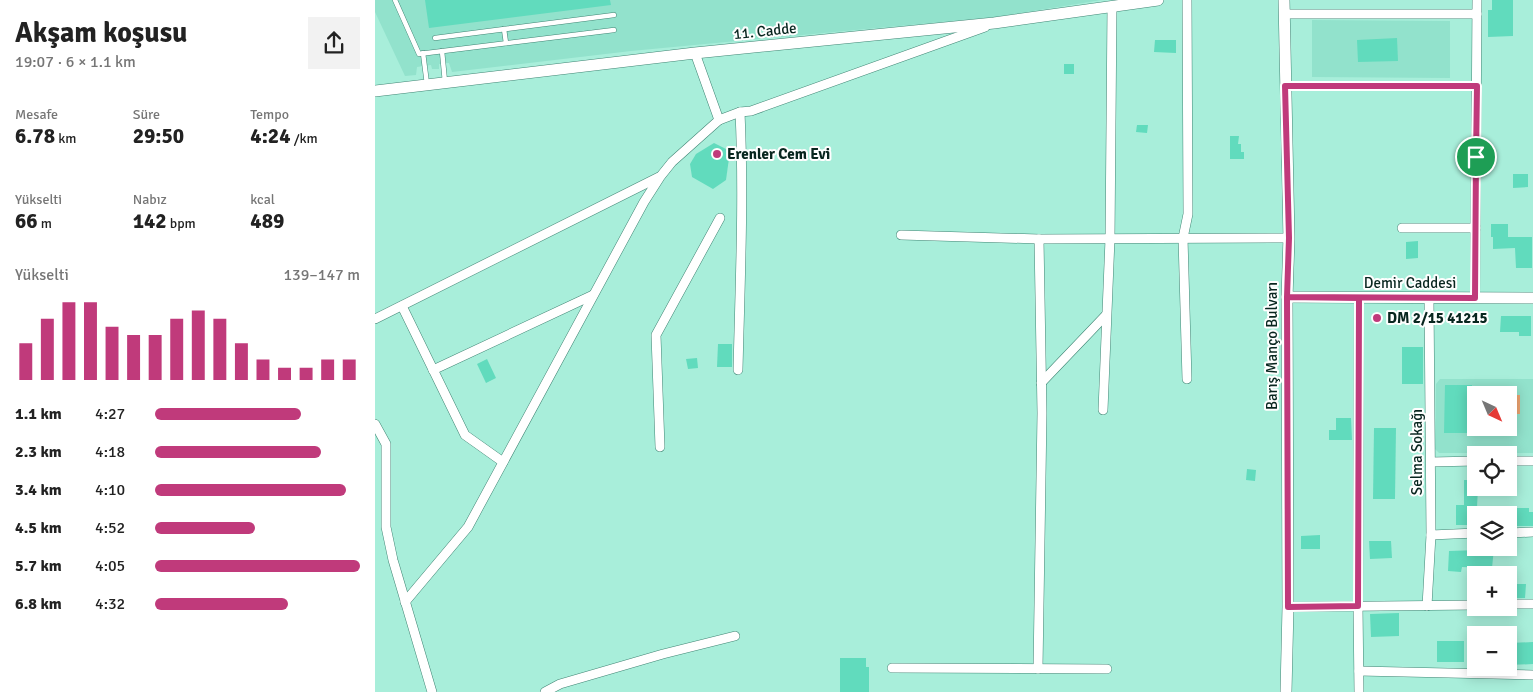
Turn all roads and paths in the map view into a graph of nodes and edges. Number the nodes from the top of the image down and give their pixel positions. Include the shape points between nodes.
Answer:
1 (395, 0) edge
2 (1158, 0) edge
3 (1187, 0) edge
4 (1284, 0) edge
5 (1477, 0) edge
6 (1112, 6) junction
7 (1284, 14) junction
8 (1477, 14) junction
9 (614, 15) dead end
10 (994, 23) junction
11 (503, 29) junction
12 (614, 30) dead end
13 (435, 38) dead end
14 (506, 43) junction
15 (442, 51) junction
16 (423, 53) junction
17 (695, 53) junction
18 (445, 83) junction
19 (427, 85) junction
20 (1285, 86) junction
21 (1477, 86) junction
22 (375, 91) edge
23 (740, 112) junction
24 (719, 120) junction
25 (660, 177) junction
26 (720, 218) dead end
27 (1403, 228) dead end
28 (1476, 228) junction
29 (901, 235) dead end
30 (1110, 238) junction
31 (1183, 238) junction
32 (1289, 238) junction
33 (1039, 239) junction
34 (593, 295) junction
35 (1287, 297) junction
36 (1359, 298) junction
37 (1429, 298) junction
38 (1475, 298) junction
39 (1533, 298) edge
40 (402, 306) junction
41 (1106, 315) junction
42 (375, 319) edge
43 (433, 370) junction
44 (739, 370) dead end
45 (1187, 379) dead end
46 (1041, 383) junction
47 (1103, 410) dead end
48 (375, 424) edge
49 (660, 447) dead end
50 (1467, 461) edge
51 (1517, 461) edge
52 (1533, 461) edge
53 (503, 462) junction
54 (1431, 462) junction
55 (1517, 532) edge
56 (1533, 532) edge
57 (1467, 533) edge
58 (1431, 535) junction
59 (405, 602) junction
60 (1517, 604) edge
61 (1533, 604) edge
62 (1467, 605) edge
63 (1358, 606) junction
64 (1427, 606) junction
65 (1288, 607) junction
66 (735, 636) dead end
67 (892, 668) dead end
68 (1037, 669) junction
69 (1107, 669) dead end
70 (1359, 671) junction
71 (1533, 675) edge
72 (432, 692) edge
73 (545, 692) edge
74 (1286, 692) edge
75 (1359, 692) edge

1 - 16 lane via 419,54
2 - 6 street, 11. Cadde
3 - 31 street via 1188,214
4 - 7 street, Barış Manço Bulvarı
5 - 8 street
6 - 10 street, 11. Cadde
6 - 30 street
7 - 8 street
7 - 20 street, Barış Manço Bulvarı
8 - 21 street
9 - 11 lane
10 - 17 street, 11. Cadde
10 - 23 street via 751,111
11 - 13 lane
11 - 14 lane
12 - 14 lane
14 - 15 lane
15 - 16 lane
15 - 18 lane
16 - 19 lane
17 - 18 street, 11. Cadde
17 - 24 street
18 - 19 street, 11. Cadde
19 - 22 street, 11. Cadde
20 - 21 street
20 - 32 street, Barış Manço Bulvarı
21 - 28 street
23 - 24 street
23 - 44 street
24 - 25 street
25 - 34 street
25 - 40 street
26 - 49 street via 656,334
27 - 28 street
28 - 38 street
29 - 33 street
30 - 31 street
30 - 33 street
30 - 41 street
31 - 32 street
31 - 45 street
32 - 35 street, Barış Manço Bulvarı
33 - 46 street
34 - 43 street
34 - 53 street
35 - 36 street, Demir Caddesi
35 - 65 street, Barış Manço Bulvarı
36 - 37 street, Demir Caddesi
36 - 63 street
37 - 38 street, Demir Caddesi
37 - 54 street, Selma Sokağı
38 - 39 street, Demir Caddesi
40 - 42 street
40 - 43 street
41 - 46 street
41 - 47 street
43 - 53 street via 465,435
46 - 68 street
48 - 59 street via 386,444 386,527
50 - 54 street
51 - 52 street
53 - 59 street via 469,527
54 - 58 street, Selma Sokağı
55 - 56 street
57 - 58 street
58 - 64 street, Selma Sokağı
59 - 72 street
60 - 61 street
62 - 64 street
63 - 64 street
63 - 65 street
63 - 70 street
65 - 74 street, Barış Manço Bulvarı
66 - 73 street via 569,681
67 - 68 street
68 - 69 street
70 - 71 street
70 - 75 street

